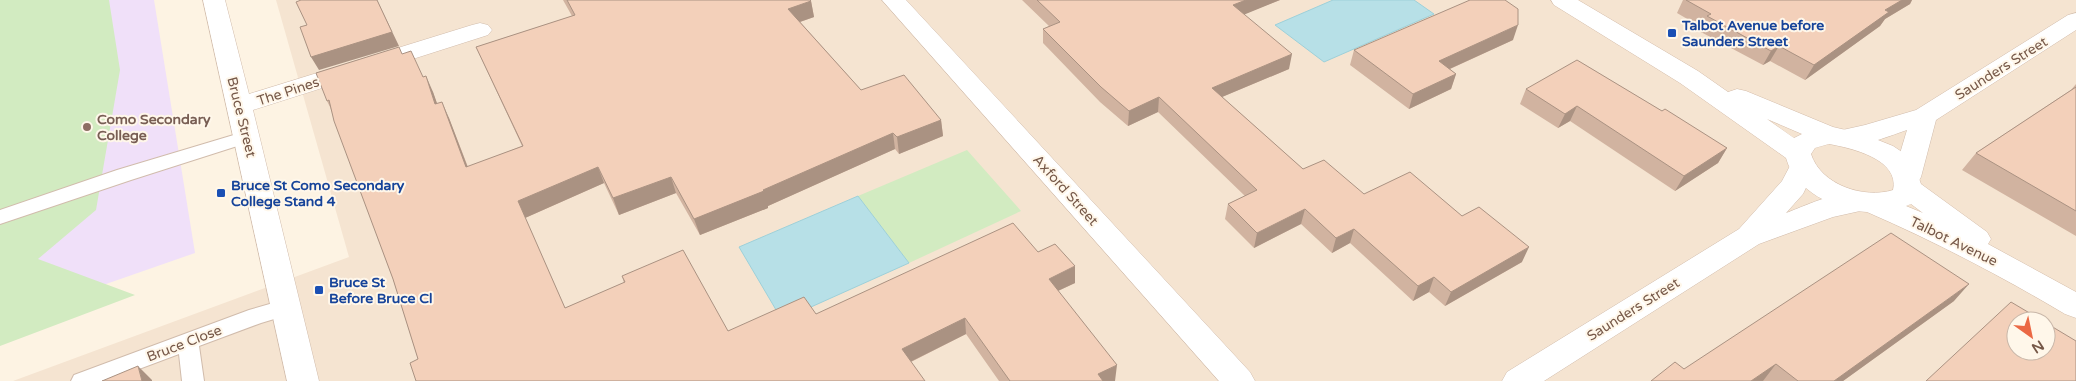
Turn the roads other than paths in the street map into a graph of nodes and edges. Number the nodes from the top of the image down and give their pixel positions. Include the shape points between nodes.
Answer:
1 (214, 0) edge
2 (893, 0) edge
3 (1562, 0) edge
4 (2076, 20) edge
5 (480, 30) dead end
6 (1690, 77) junction
7 (239, 106) junction
8 (1925, 116) junction
9 (1837, 136) junction
10 (246, 137) junction
11 (1799, 161) junction
12 (1908, 183) junction
13 (1866, 203) junction
14 (0, 217) edge
15 (1749, 237) junction
16 (2032, 280) junction
17 (2076, 306) edge
18 (287, 307) junction
19 (188, 341) junction
20 (82, 381) edge
21 (193, 381) edge
22 (302, 381) edge
23 (1239, 381) edge
24 (1518, 381) edge

1 - 7 street, Bruce Street
2 - 23 street, Axford Street
3 - 6 street
4 - 8 street, Saunders Street
5 - 7 street, The Pines
6 - 9 street
6 - 11 street
7 - 10 street, Bruce Street
8 - 9 street, Saunders Street via 1866,134
8 - 12 street via 1911,159
9 - 11 street, Saunders Street via 1813,137 1804,141 1798,147
9 - 12 street, Talbot Avenue via 1862,142 1891,157 1902,167
10 - 14 lane
10 - 18 street, Bruce Street
11 - 13 street, Talbot Avenue via 1810,177 1825,189
11 - 15 street, Saunders Street via 1793,187
12 - 13 street, Saunders Street via 1905,196 1897,201
12 - 16 street, Talbot Avenue
13 - 15 street, Saunders Street via 1828,208
13 - 16 street, Talbot Avenue via 1900,215
15 - 24 street, Saunders Street
16 - 17 street, Talbot Avenue
18 - 19 lane, Bruce Close
18 - 22 street, Bruce Street
19 - 20 lane, Bruce Close
19 - 21 lane

